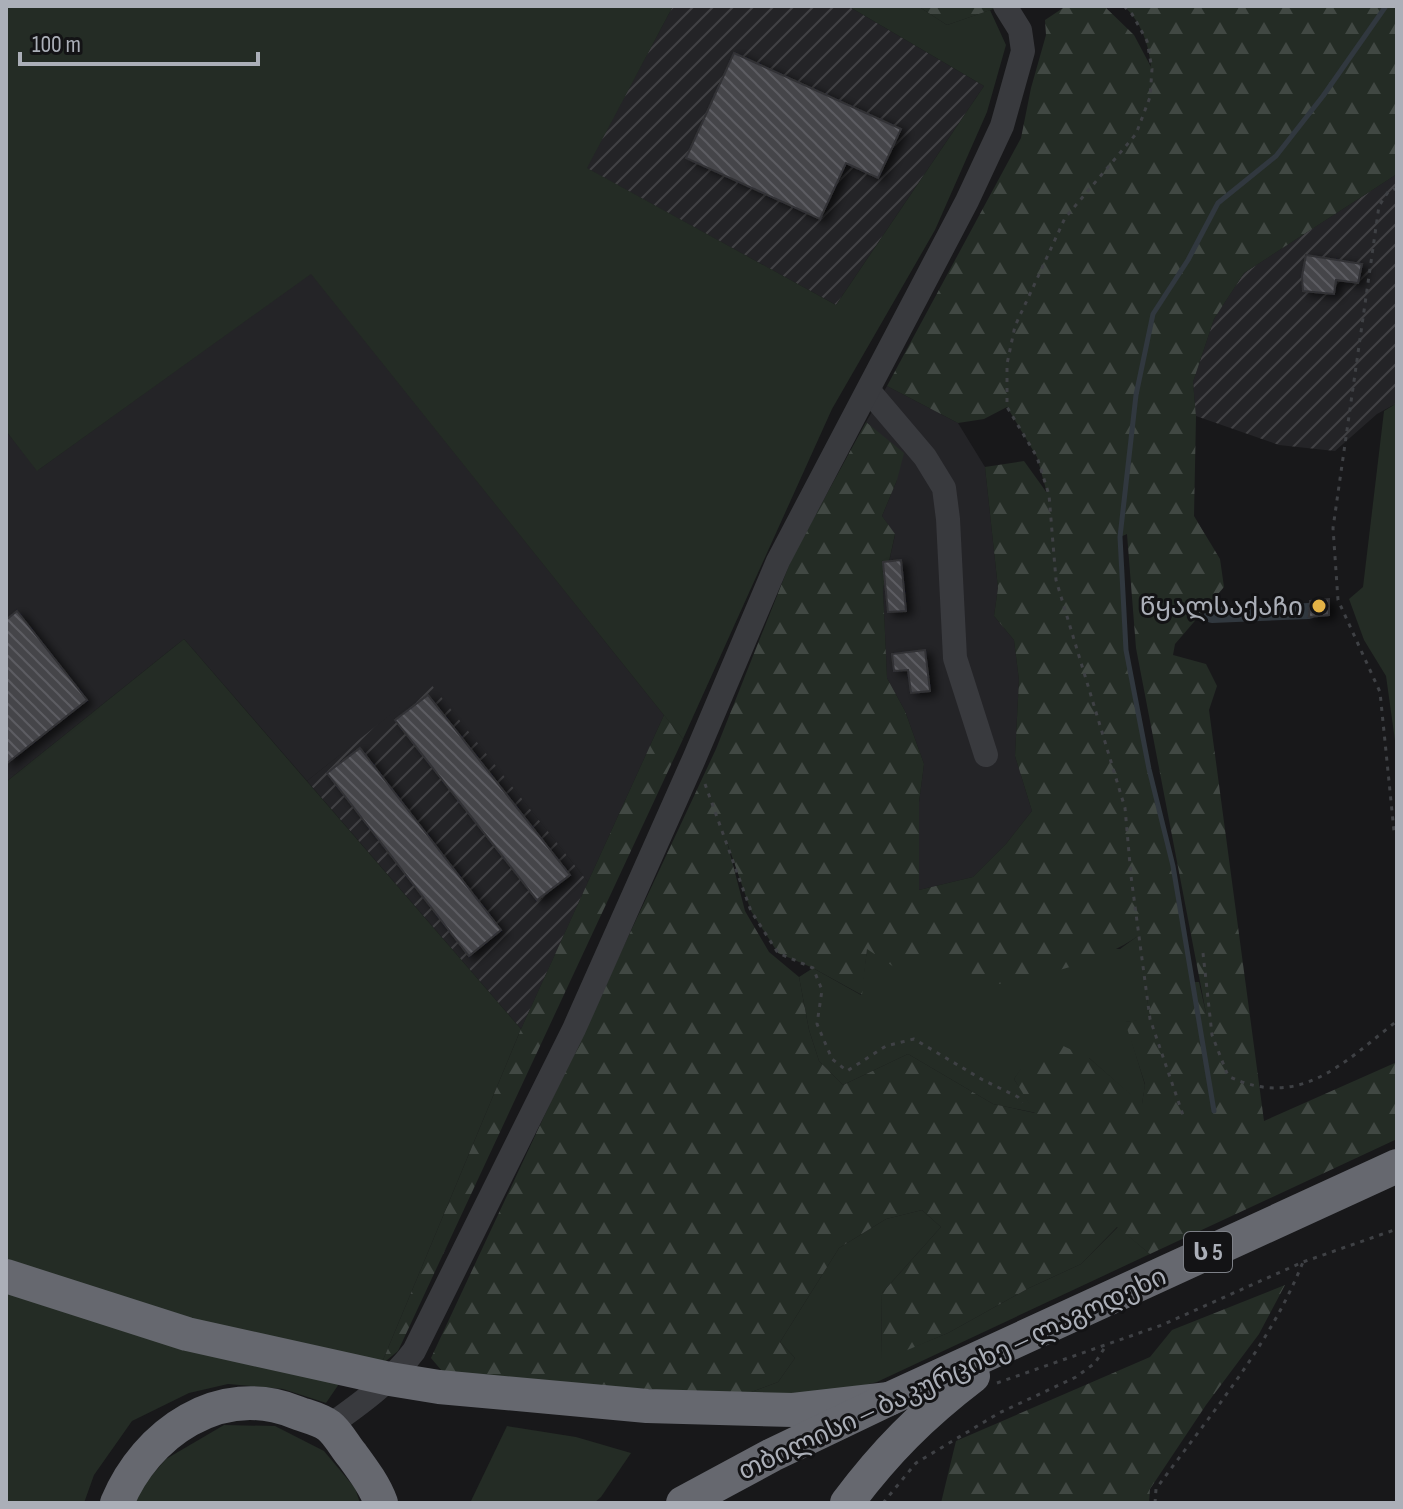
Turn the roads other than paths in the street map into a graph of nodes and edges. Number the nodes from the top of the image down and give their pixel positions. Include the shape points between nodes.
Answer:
1 (1005, 6) edge
2 (869, 391) junction
3 (986, 755) dead end
4 (1397, 1166) edge
5 (6, 1276) edge
6 (1020, 1340) junction
7 (414, 1351) junction
8 (390, 1379) junction
9 (439, 1387) junction
10 (889, 1399) junction
11 (329, 1426) junction
12 (117, 1503) edge
13 (381, 1503) edge
14 (683, 1503) edge
15 (847, 1503) edge

1 - 2 street via 1020,30 1023,51 1002,126
2 - 3 street via 944,488 955,658
2 - 7 street via 778,561 574,1029
4 - 6 highway, თბილისი — ბაკურციხე — ლაგოდეხი / ს 5
5 - 8 highway via 187,1334
6 - 10 highway, თბილისი — ბაკურციხე — ლაგოდეხი / ს 5
6 - 15 highway via 900,1438
7 - 8 street
7 - 9 street via 423,1373
8 - 9 highway
8 - 11 street
9 - 10 highway via 647,1406 793,1410
10 - 14 highway, თბილისი — ბაკურციხე — ლაგოდეხი / ს 5
11 - 12 highway via 278,1405 232,1403 206,1411 180,1424 150,1450
11 - 13 highway

